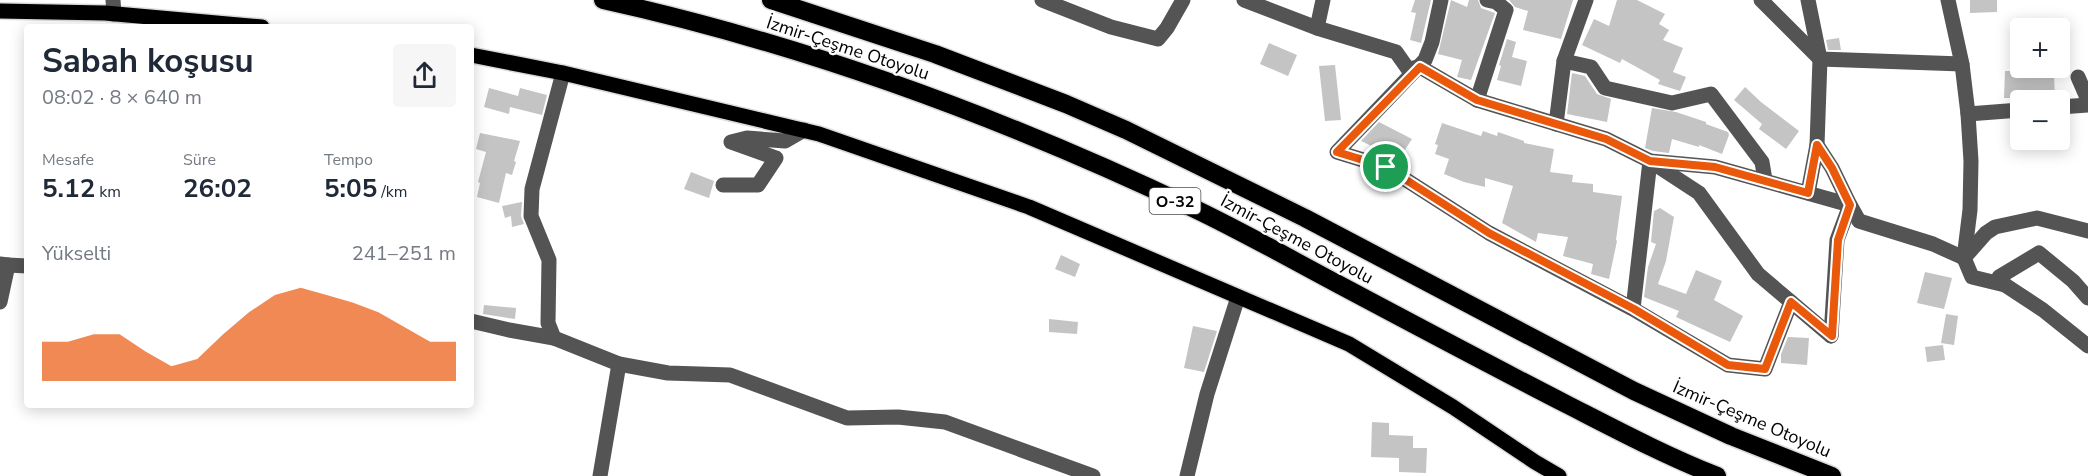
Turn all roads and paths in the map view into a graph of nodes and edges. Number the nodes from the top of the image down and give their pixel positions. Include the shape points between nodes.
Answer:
1 (603, 0) edge
2 (771, 0) edge
3 (1042, 0) edge
4 (1184, 0) edge
5 (1244, 0) edge
6 (1323, 0) edge
7 (1441, 0) edge
8 (1586, 0) edge
9 (1761, 0) edge
10 (1808, 0) edge
11 (1948, 0) edge
12 (1493, 1) edge
13 (113, 7) edge
14 (0, 11) edge
15 (240, 24) edge
16 (1317, 28) junction
17 (474, 56) edge
18 (1820, 59) junction
19 (1564, 61) junction
20 (1962, 64) junction
21 (1420, 67) junction
22 (563, 73) junction
23 (2078, 77) dead end
24 (1477, 100) junction
25 (2088, 100) edge
26 (2088, 105) edge
27 (2070, 106) edge
28 (2010, 111) edge
29 (1968, 114) junction
30 (1556, 124) junction
31 (804, 130) junction
32 (1817, 145) junction
33 (1650, 161) junction
34 (1765, 180) junction
35 (723, 185) dead end
36 (1808, 193) junction
37 (1850, 205) junction
38 (2088, 231) edge
39 (1964, 258) junction
40 (4, 265) edge
41 (24, 266) edge
42 (2005, 285) junction
43 (1238, 297) junction
44 (2088, 297) edge
45 (0, 302) edge
46 (1791, 302) junction
47 (1634, 309) junction
48 (474, 322) edge
49 (554, 338) junction
50 (2088, 346) edge
51 (619, 364) junction
52 (1086, 475) edge
53 (600, 476) edge
54 (1187, 476) edge
55 (1558, 476) edge
56 (1717, 476) edge
57 (1832, 476) edge

1 - 56 highway, İzmir-Çeşme Otoyolu / O-32 via 844,67 1042,142 1196,210 1550,396
2 - 57 highway, İzmir-Çeşme Otoyolu / O-32 via 935,54 1126,130 1305,218 1634,391 1731,436
3 - 4 street via 1111,27 1158,39
5 - 16 street
6 - 16 street
7 - 21 street via 1432,42
8 - 19 street
9 - 18 street
10 - 18 street
11 - 20 street
12 - 24 street via 1506,10
13 - 14 main road
13 - 15 main road
16 - 21 street via 1396,51 1408,69
17 - 22 main road
18 - 20 street
18 - 32 street
19 - 30 street
19 - 34 street via 1591,67 1605,88 1672,103 1711,94 1762,162
20 - 29 street
21 - 24 street
21 - 47 street via 1337,152 1386,167 1489,233
22 - 31 main road
22 - 49 street via 532,189 531,216 549,260 548,323
23 - 25 street
24 - 30 street
26 - 27 street
28 - 29 street
29 - 39 street via 1970,200
30 - 33 street via 1606,139
31 - 35 street via 785,141 747,138 731,142 776,158 758,185
31 - 43 main road via 1029,207
32 - 36 street
32 - 37 street
33 - 34 street via 1715,167
33 - 46 street via 1699,193 1758,274
33 - 47 street
34 - 36 street
36 - 37 street
37 - 39 street via 1859,221
37 - 46 street via 1838,240 1832,336
38 - 39 street via 2037,218 1995,226
39 - 42 street via 1972,277
40 - 41 street
40 - 45 street
42 - 44 street via 1999,277 2039,253
42 - 50 street
43 - 54 street via 1207,394
43 - 55 main road via 1348,344
46 - 47 street via 1765,369 1728,365
48 - 49 street
49 - 51 street
51 - 52 street via 668,373 730,375 847,418 898,417 945,422
51 - 53 street

